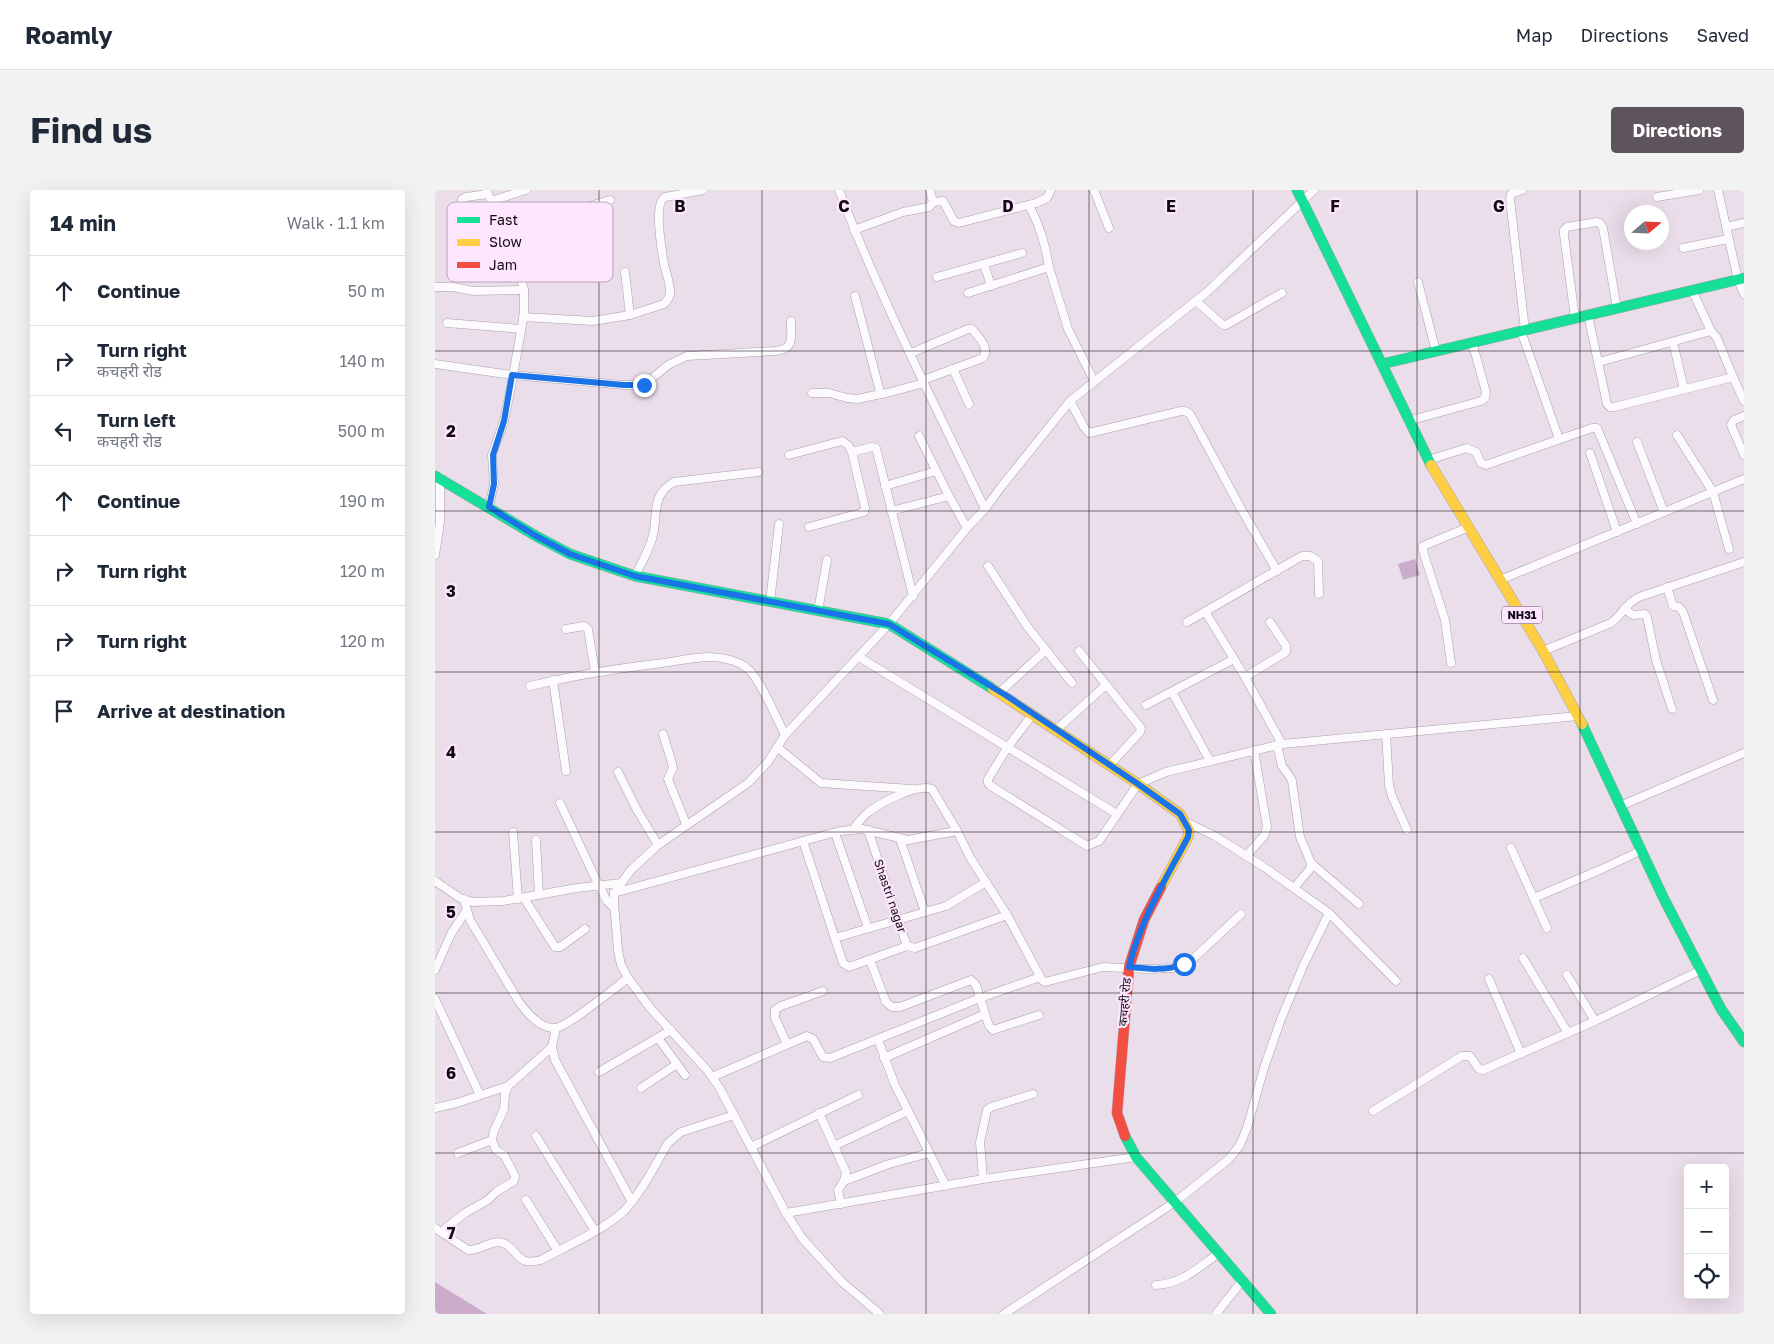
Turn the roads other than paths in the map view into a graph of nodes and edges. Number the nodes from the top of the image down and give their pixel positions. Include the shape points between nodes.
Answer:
1 (526, 190) edge
2 (703, 190) edge
3 (839, 190) edge
4 (929, 190) edge
5 (1051, 190) edge
6 (1094, 190) edge
7 (1297, 190) edge
8 (1314, 190) edge
9 (1522, 190) edge
10 (1699, 190) edge
11 (1718, 190) edge
12 (488, 195) edge
13 (1657, 197) dead end
14 (610, 200) dead end
15 (1303, 201) junction
16 (461, 202) edge
17 (603, 202) edge
18 (933, 202) junction
19 (1029, 205) junction
20 (1744, 223) edge
21 (1109, 228) dead end
22 (1726, 228) junction
23 (854, 230) junction
24 (1728, 239) junction
25 (1683, 248) dead end
26 (1022, 253) dead end
27 (983, 264) junction
28 (1049, 267) junction
29 (625, 272) dead end
30 (937, 277) dead end
31 (1741, 279) edge
32 (522, 282) edge
33 (1418, 282) dead end
34 (435, 286) edge
35 (991, 286) junction
36 (524, 290) junction
37 (1692, 290) junction
38 (968, 293) dead end
39 (1282, 293) dead end
40 (1744, 294) edge
41 (855, 296) dead end
42 (1196, 300) junction
43 (1617, 308) junction
44 (630, 315) junction
45 (1588, 315) junction
46 (523, 317) junction
47 (1575, 318) junction
48 (791, 321) dead end
49 (447, 323) dead end
50 (521, 329) junction
51 (1523, 330) junction
52 (1711, 331) junction
53 (1471, 342) junction
54 (1673, 342) junction
55 (1436, 351) junction
56 (911, 353) junction
57 (1599, 362) junction
58 (435, 364) edge
59 (1382, 364) junction
60 (953, 369) junction
61 (512, 375) junction
62 (1733, 377) junction
63 (924, 381) junction
64 (1094, 381) junction
65 (1684, 389) junction
66 (812, 393) dead end
67 (881, 394) junction
68 (1071, 401) junction
69 (1744, 401) edge
70 (969, 404) dead end
71 (1744, 416) edge
72 (1408, 421) junction
73 (1677, 435) dead end
74 (919, 436) dead end
75 (1559, 439) junction
76 (1637, 442) dead end
77 (852, 452) junction
78 (1589, 453) dead end
79 (789, 455) dead end
80 (1744, 455) edge
81 (1428, 460) junction
82 (936, 471) junction
83 (758, 472) dead end
84 (438, 477) edge
85 (1743, 482) edge
86 (885, 486) junction
87 (1713, 492) junction
88 (949, 496) junction
89 (489, 507) junction
90 (985, 509) junction
91 (891, 511) junction
92 (1664, 512) junction
93 (779, 524) dead end
94 (1637, 524) junction
95 (809, 527) dead end
96 (1469, 527) junction
97 (967, 528) junction
98 (1617, 532) junction
99 (1729, 549) dead end
100 (435, 555) edge
101 (827, 560) dead end
102 (1744, 562) edge
103 (987, 566) dead end
104 (1277, 571) junction
105 (635, 576) junction
106 (1500, 580) junction
107 (1667, 587) junction
108 (1319, 594) dead end
109 (913, 596) junction
110 (770, 602) junction
111 (1624, 609) junction
112 (818, 611) junction
113 (1206, 613) junction
114 (1187, 622) dead end
115 (1270, 622) dead end
116 (889, 624) junction
117 (566, 629) dead end
118 (1046, 650) junction
119 (1079, 651) dead end
120 (1543, 651) junction
121 (859, 657) junction
122 (1234, 659) junction
123 (1451, 663) dead end
124 (595, 672) junction
125 (1245, 677) junction
126 (553, 680) junction
127 (1072, 684) dead end
128 (1106, 685) junction
129 (530, 686) dead end
130 (999, 692) junction
131 (1172, 692) junction
132 (1713, 700) dead end
133 (1146, 706) dead end
134 (1672, 710) dead end
135 (1033, 714) junction
136 (1578, 716) junction
137 (1056, 730) junction
138 (663, 734) dead end
139 (1386, 734) junction
140 (785, 735) junction
141 (1280, 745) junction
142 (777, 747) junction
143 (1007, 748) junction
144 (1254, 750) junction
145 (1744, 753) edge
146 (1210, 761) junction
147 (1110, 765) junction
148 (566, 772) dead end
149 (618, 772) dead end
150 (1138, 784) junction
151 (916, 790) junction
152 (560, 803) dead end
153 (1620, 806) junction
154 (1117, 814) junction
155 (1186, 822) junction
156 (685, 824) junction
157 (853, 829) junction
158 (868, 830) junction
159 (1407, 830) dead end
160 (957, 831) junction
161 (513, 832) dead end
162 (835, 832) junction
163 (900, 839) junction
164 (536, 840) dead end
165 (803, 842) junction
166 (658, 845) junction
167 (1511, 848) dead end
168 (1640, 851) junction
169 (1246, 856) junction
170 (1311, 863) junction
171 (435, 881) edge
172 (986, 882) junction
173 (621, 883) junction
174 (599, 886) junction
175 (1294, 888) junction
176 (614, 893) junction
177 (539, 895) junction
178 (521, 898) junction
179 (1533, 898) junction
180 (464, 899) junction
181 (1359, 904) dead end
182 (614, 908) junction
183 (466, 911) junction
184 (925, 912) junction
185 (1329, 913) junction
186 (1241, 914) dead end
187 (1007, 915) junction
188 (897, 919) junction
189 (868, 928) junction
190 (1547, 928) dead end
191 (585, 929) dead end
192 (835, 938) junction
193 (907, 946) junction
194 (1523, 958) dead end
195 (870, 960) junction
196 (1129, 967) junction
197 (435, 970) edge
198 (1701, 970) junction
199 (1040, 976) junction
200 (1567, 976) dead end
201 (628, 978) junction
202 (1489, 979) dead end
203 (1397, 981) dead end
204 (823, 991) dead end
205 (980, 998) junction
206 (435, 999) edge
207 (985, 1014) junction
208 (1039, 1015) dead end
209 (1595, 1021) junction
210 (556, 1028) junction
211 (671, 1030) junction
212 (1568, 1033) junction
213 (658, 1038) junction
214 (878, 1040) junction
215 (1744, 1042) edge
216 (787, 1044) junction
217 (552, 1047) junction
218 (1521, 1054) junction
219 (884, 1058) junction
220 (677, 1064) junction
221 (599, 1072) dead end
222 (685, 1075) dead end
223 (712, 1077) junction
224 (508, 1086) junction
225 (641, 1088) dead end
226 (1033, 1094) dead end
227 (481, 1095) junction
228 (858, 1095) dead end
229 (435, 1108) edge
230 (1373, 1110) dead end
231 (908, 1111) junction
232 (819, 1113) junction
233 (733, 1115) junction
234 (536, 1136) dead end
235 (492, 1140) junction
236 (834, 1146) junction
237 (751, 1147) junction
238 (457, 1153) dead end
239 (929, 1153) junction
240 (1136, 1156) junction
241 (983, 1179) junction
242 (844, 1181) junction
243 (946, 1186) junction
244 (526, 1200) dead end
245 (631, 1202) junction
246 (1175, 1202) junction
247 (841, 1204) junction
248 (786, 1213) junction
249 (438, 1230) edge
250 (595, 1231) junction
251 (558, 1251) junction
252 (1219, 1253) junction
253 (1242, 1280) junction
254 (1156, 1284) dead end
255 (880, 1314) edge
256 (1004, 1314) edge
257 (1216, 1314) edge
258 (1271, 1314) edge

1 - 12 street
2 - 44 street via 662,198 659,225 671,292 664,304
3 - 23 street
4 - 18 street
5 - 19 street via 1045,200
6 - 21 street
7 - 15 main road, NH31
8 - 15 street
9 - 51 street via 1511,194 1511,199
10 - 13 street
11 - 22 street
12 - 16 street via 466,197
14 - 17 street
15 - 42 street
15 - 59 main road, NH31
18 - 19 street via 943,201 957,223
18 - 23 street via 929,207 903,212
19 - 28 street via 1045,242
20 - 22 street
22 - 24 street
23 - 56 street
24 - 25 street
24 - 31 street
26 - 27 street
27 - 30 street
27 - 35 street
28 - 35 street
28 - 64 street via 1068,329
29 - 44 street
31 - 37 main road
31 - 40 street
32 - 36 street
33 - 55 street
34 - 36 street via 473,291
35 - 38 street
36 - 46 street
37 - 43 main road
37 - 52 street
39 - 42 street via 1226,325
41 - 67 street
42 - 64 street
43 - 45 main road
43 - 47 street via 1600,223 1567,227 1564,235
44 - 46 street via 593,321
45 - 47 main road
45 - 57 street
46 - 50 street
47 - 51 main road
48 - 61 street via 791,344 788,348 687,356 668,365 644,385
49 - 50 street
50 - 61 street
51 - 53 main road
51 - 75 street
52 - 54 street
52 - 62 street
53 - 55 main road
53 - 72 street via 1485,398
54 - 57 street
54 - 65 street
55 - 59 main road
56 - 60 street via 972,330 986,349 985,355
56 - 63 street
57 - 65 street via 1607,404 1611,408
58 - 61 street
59 - 72 main road, NH31
60 - 63 street
60 - 70 street
61 - 89 street via 504,421 493,455 494,484
62 - 65 street
62 - 69 street
63 - 67 street
63 - 90 street
64 - 68 street
66 - 67 street via 857,399
68 - 90 street
68 - 104 street via 1089,433 1181,411 1190,414
71 - 80 street via 1731,425
72 - 81 main road, NH31
73 - 87 street
74 - 82 street
75 - 81 street via 1486,465 1481,463 1476,452 1467,448
75 - 94 street via 1597,428
76 - 92 street
77 - 79 street via 842,442
77 - 86 street via 876,448
77 - 95 street via 864,512
78 - 98 street
81 - 96 main road, NH31
82 - 86 street
82 - 88 street
83 - 105 street via 669,485 658,500 652,539
84 - 89 main road
84 - 100 street via 440,522
85 - 87 street
86 - 91 street
87 - 92 street
87 - 99 street
88 - 91 street
88 - 97 street
89 - 105 main road via 570,554
90 - 97 street
91 - 109 street
92 - 94 street
93 - 110 street
94 - 98 street
96 - 106 main road, NH31
96 - 123 street via 1423,546 1445,620
97 - 109 street
98 - 106 street
101 - 112 street
102 - 107 street
103 - 118 street
104 - 108 street via 1302,556 1315,558 1319,565
104 - 113 street
105 - 110 main road
106 - 120 main road, NH31
107 - 111 street via 1639,597
107 - 132 street via 1671,603 1683,612
109 - 116 street
110 - 112 main road
111 - 120 street via 1611,623
111 - 134 street via 1633,615 1645,614 1647,617
112 - 116 main road
113 - 114 street
113 - 122 street
115 - 125 street via 1286,646 1286,652
116 - 121 street
116 - 130 main road
117 - 124 street via 584,626 588,629
118 - 127 street
118 - 130 street
119 - 128 street
120 - 136 main road, NH31
121 - 140 street
121 - 143 street
122 - 125 street
122 - 131 street
124 - 126 street
124 - 140 street via 708,657 738,663 756,679
125 - 141 street
126 - 129 street
126 - 148 street
128 - 137 street
128 - 147 street via 1141,728
130 - 135 main road
131 - 133 street
131 - 146 street
135 - 137 main road
135 - 143 street
136 - 139 street
136 - 153 main road, NH31
137 - 147 main road
138 - 156 street via 673,768 668,779
139 - 141 street
139 - 159 street via 1389,785
140 - 142 street
141 - 144 street
141 - 170 street via 1283,766 1292,781 1300,837
142 - 151 street via 821,783
142 - 156 street via 748,783
143 - 154 street
143 - 154 street via 988,783 1082,843 1087,846 1099,841
144 - 146 street
144 - 169 street via 1267,827 1264,836
145 - 153 street
146 - 150 street via 1165,772
147 - 150 main road
149 - 166 street
150 - 154 street
150 - 155 main road via 1180,814
151 - 157 street via 868,812
151 - 160 street via 932,789
152 - 174 street
153 - 168 main road, NH31
155 - 169 street via 1209,832
155 - 196 main road, कचहरी रोड via 1188,837 1145,920
156 - 166 street
157 - 158 street
157 - 162 street
158 - 163 street
158 - 188 street, Shastri nagar
160 - 163 street
160 - 172 street via 967,854
161 - 178 street
162 - 165 street
162 - 189 street
163 - 184 street
164 - 177 street
165 - 176 street
165 - 192 street
166 - 173 street
167 - 179 street
168 - 179 street
168 - 198 main road, NH31
169 - 175 street
170 - 175 street via 1310,869
170 - 181 street
171 - 180 street
172 - 184 street via 952,904
172 - 187 street
173 - 174 street
173 - 176 street
174 - 177 street
174 - 182 street
175 - 185 street
176 - 182 street
177 - 178 street
178 - 180 street via 503,902
178 - 191 street via 555,947 560,947
179 - 190 street
180 - 183 street
182 - 201 street via 619,957
183 - 197 street via 451,934
183 - 210 street via 526,1012 550,1028
184 - 188 street
185 - 203 street
185 - 246 street via 1281,1019 1240,1145 1229,1159
186 - 196 street via 1184,964 1162,969
187 - 193 street, Shastri nagar via 915,948
187 - 199 street
188 - 189 street
188 - 193 street, Shastri nagar
189 - 192 street
192 - 195 street via 846,966
193 - 195 street
194 - 212 street
195 - 205 street via 886,1002 891,1007 900,1007 971,980
196 - 199 street via 1096,968 1045,982
196 - 240 main road, कचहरी रोड via 1117,1113 1126,1140
198 - 209 street
198 - 215 main road, NH31
199 - 205 street
200 - 209 street
201 - 210 street via 564,1026
201 - 211 street
202 - 218 street
204 - 216 street via 775,1010 775,1018
205 - 207 street
205 - 214 street
206 - 227 street
207 - 208 street via 990,1029 996,1030
207 - 219 street
209 - 212 street
210 - 217 street
211 - 213 street
211 - 223 street
212 - 218 street
213 - 220 street
213 - 221 street
214 - 216 street via 826,1059 810,1036
214 - 219 street
216 - 223 street
217 - 224 street
217 - 245 street via 555,1060
218 - 230 street via 1483,1070 1470,1056 1462,1056
219 - 231 street
220 - 222 street
220 - 225 street
223 - 233 street
224 - 227 street
224 - 235 street
226 - 241 street via 987,1110 981,1142
227 - 229 street
228 - 232 street
231 - 236 street
231 - 239 street
232 - 236 street
232 - 237 street
233 - 237 street
233 - 245 street via 675,1136
234 - 250 street
235 - 238 street
235 - 249 street via 496,1150 504,1155 515,1181
236 - 242 street via 846,1172
237 - 248 street
239 - 242 street
239 - 243 street
240 - 241 street
240 - 246 main road, कचहरी रोड
241 - 243 street
242 - 247 street via 838,1190
243 - 247 street
244 - 251 street
245 - 250 street
246 - 252 main road, कचहरी रोड
246 - 256 street
247 - 248 street
248 - 255 street via 822,1261
249 - 251 street via 468,1250 501,1242 527,1261 541,1260
250 - 251 street
252 - 253 main road, कचहरी रोड
252 - 254 street via 1185,1277
253 - 257 street
253 - 258 main road, कचहरी रोड

